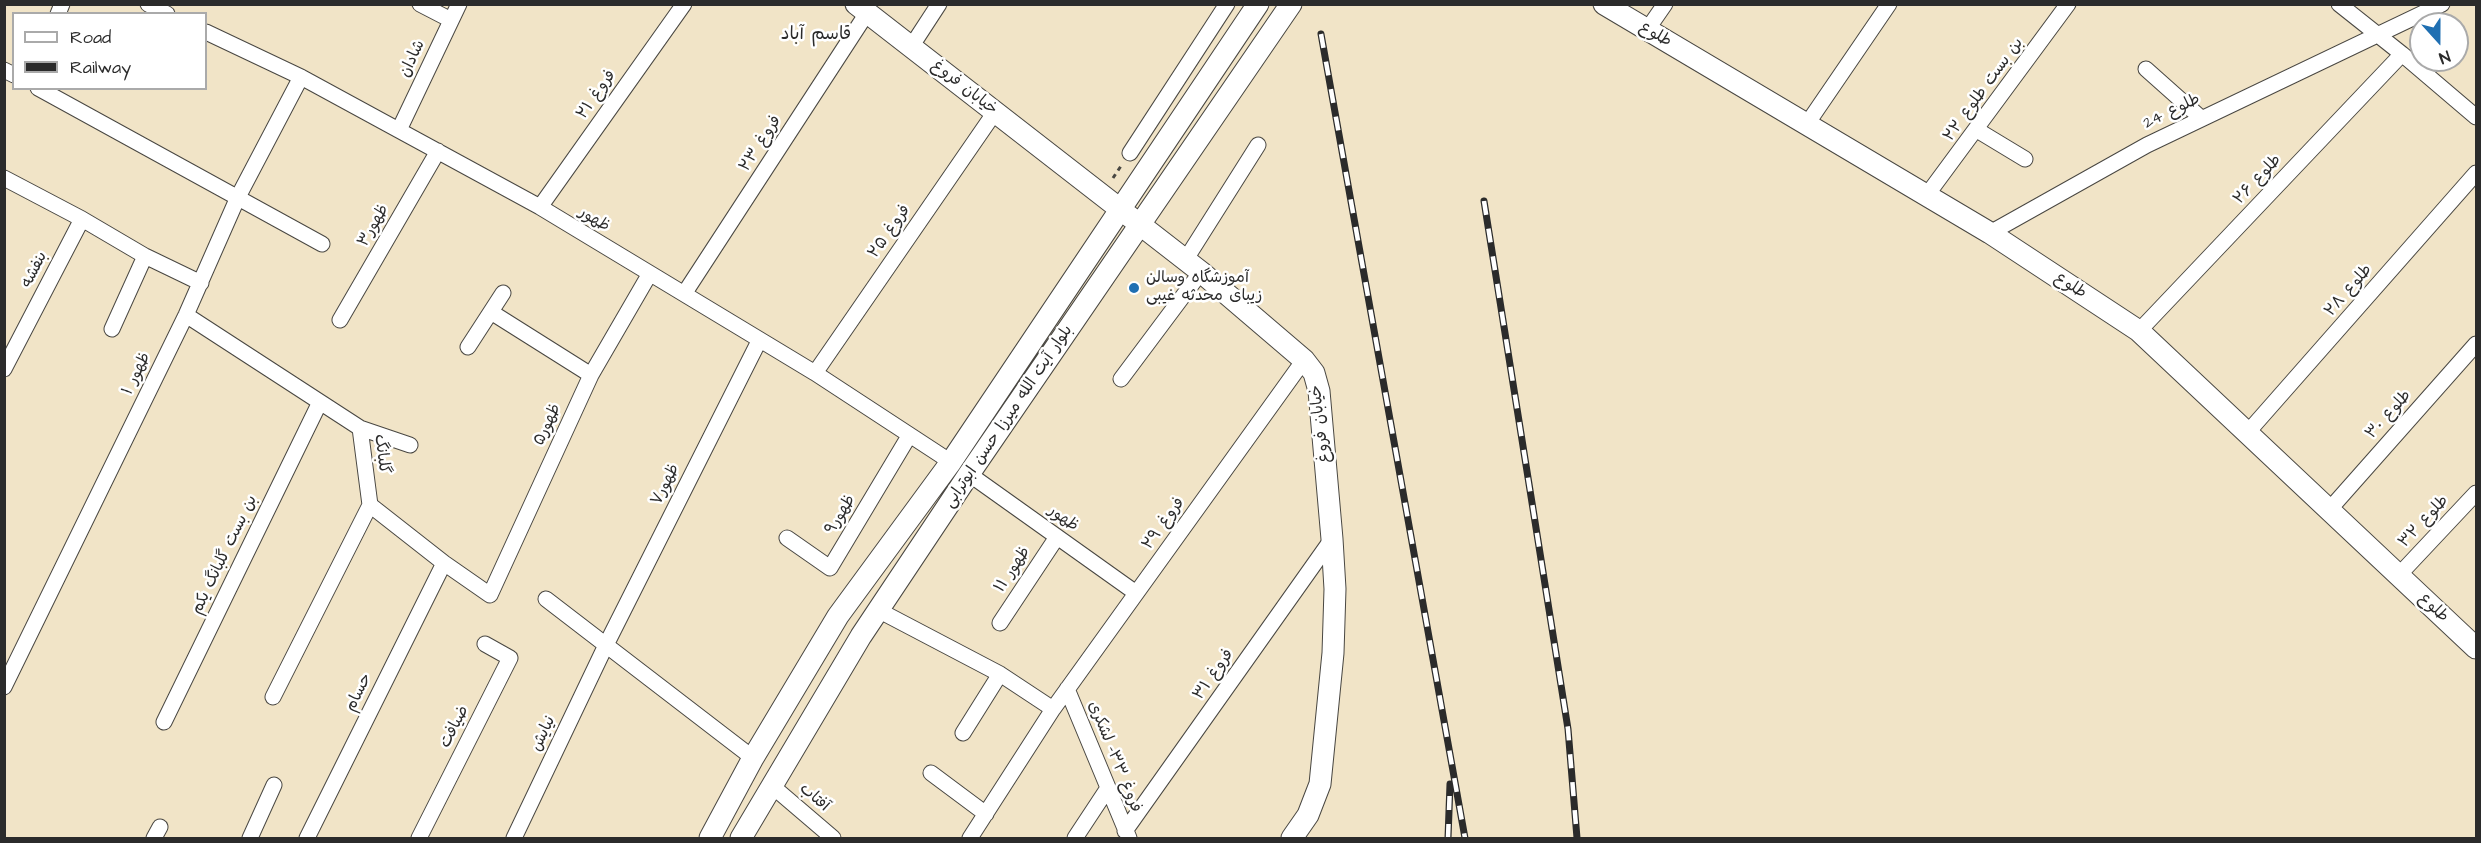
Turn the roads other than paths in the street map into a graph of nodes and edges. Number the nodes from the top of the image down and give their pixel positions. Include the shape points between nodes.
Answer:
1 (148, 4) edge
2 (420, 4) edge
3 (459, 4) edge
4 (684, 4) edge
5 (939, 4) edge
6 (1227, 4) edge
7 (1258, 4) edge
8 (1291, 4) edge
9 (1604, 4) edge
10 (1665, 4) edge
11 (1889, 4) edge
12 (2068, 4) edge
13 (2339, 4) edge
14 (2442, 4) edge
15 (862, 9) edge
16 (163, 12) edge
17 (451, 20) junction
18 (1647, 30) junction
19 (207, 32) edge
20 (2376, 34) junction
21 (910, 46) junction
22 (2402, 54) junction
23 (2146, 69) dead end
24 (301, 77) junction
25 (42, 90) edge
26 (1161, 105) junction
27 (995, 112) junction
28 (2476, 117) edge
29 (2201, 118) junction
30 (1183, 119) junction
31 (1807, 124) junction
32 (399, 130) junction
33 (1977, 130) junction
34 (1258, 145) dead end
35 (438, 151) junction
36 (1130, 153) road end
37 (2025, 159) dead end
38 (2476, 173) edge
39 (4, 178) edge
40 (1927, 195) junction
41 (238, 197) junction
42 (540, 207) junction
43 (1122, 210) junction
44 (82, 219) junction
45 (1140, 224) junction
46 (1990, 232) junction
47 (322, 244) dead end
48 (145, 256) junction
49 (1193, 265) junction
50 (649, 275) junction
51 (201, 283) junction
52 (503, 293) dead end
53 (684, 294) junction
54 (491, 312) junction
55 (186, 315) junction
56 (340, 320) dead end
57 (112, 329) dead end
58 (2139, 331) junction
59 (759, 341) junction
60 (2476, 344) edge
61 (468, 347) dead end
62 (1304, 360) junction
63 (4, 369) edge
64 (815, 373) junction
65 (591, 375) junction
66 (1120, 378) dead end
67 (320, 404) junction
68 (360, 429) junction
69 (2248, 432) junction
70 (909, 436) junction
71 (410, 445) dead end
72 (951, 462) junction
73 (969, 474) junction
74 (2476, 493) edge
75 (370, 505) junction
76 (2329, 510) junction
77 (1057, 537) junction
78 (787, 538) dead end
79 (1332, 539) junction
80 (444, 563) junction
81 (2398, 576) junction
82 (1136, 593) junction
83 (546, 599) dead end
84 (878, 610) junction
85 (999, 623) dead end
86 (2475, 643) edge
87 (484, 644) dead end
88 (606, 645) junction
89 (1000, 674) junction
90 (4, 687) edge
91 (1067, 688) junction
92 (273, 697) dead end
93 (1053, 709) junction
94 (164, 722) dead end
95 (963, 733) dead end
96 (753, 758) junction
97 (931, 773) dead end
98 (274, 785) dead end
99 (771, 785) junction
100 (1108, 788) junction
101 (986, 814) junction
102 (1127, 835) edge
103 (250, 838) edge
104 (307, 838) edge
105 (419, 838) edge
106 (514, 838) edge
107 (710, 838) edge
108 (741, 838) edge
109 (833, 838) edge
110 (970, 838) edge
111 (1075, 838) edge
112 (1292, 838) edge

1 - 16 street
2 - 17 street
3 - 17 street, شادان
4 - 42 street, فروغ ۲۱
5 - 21 street
6 - 26 street
7 - 30 street, بلوار آیت الله میرزا حسن ابوترابی
8 - 45 street, بلوار آیت الله میرزا حسن ابوترابی
9 - 18 street, طلوع
10 - 18 street
11 - 31 street
12 - 33 street, بن بست طلوع ۲۲
13 - 20 street
14 - 20 street, طلوع 24
15 - 21 street, خیابان فروغ
15 - 53 street, فروغ ۲۳
17 - 32 street, شادان
18 - 31 street, طلوع
19 - 24 street, ظهور
20 - 22 street
20 - 29 street, طلوع 24
21 - 27 street, خیابان فروغ
22 - 28 street
22 - 58 street, طلوع ۲۶
23 - 29 street
24 - 32 street, ظهور
24 - 41 street, ظهور ۱
25 - 41 street
26 - 30 street
26 - 36 street
27 - 43 street, خیابان فروغ
27 - 64 street, فروغ ۲۵
29 - 46 street, طلوع 24
30 - 43 street, بلوار آیت الله میرزا حسن ابوترابی
31 - 40 street, طلوع
32 - 35 street, ظهور
33 - 37 street
33 - 40 street, بن بست طلوع ۲۲
34 - 49 street
35 - 42 street, ظهور
35 - 56 street, ظهور۳
38 - 69 street, طلوع ۲۸
39 - 44 street
40 - 46 street, طلوع
41 - 47 street
41 - 51 street, ظهور ۱
42 - 50 street, ظهور
43 - 45 street, خیابان فروغ
43 - 72 street, بلوار آیت الله میرزا حسن ابوترابی
44 - 48 street
44 - 63 street, بنفشه
45 - 49 street, خیابان فروغ
45 - 73 street, بلوار آیت الله میرزا حسن ابوترابی
46 - 58 street, طلوع
48 - 51 street
48 - 57 street
49 - 62 street, خیابان فروغ
49 - 66 street
50 - 53 street, ظهور
50 - 65 street, ظهور۵
51 - 55 street, ظهور ۱
52 - 54 street
53 - 59 street, ظهور
54 - 61 street
54 - 65 street
55 - 67 street, گلبانگ
55 - 90 street, ظهور ۱
58 - 69 street, طلوع
59 - 64 street, ظهور
59 - 88 street, ظهور۷
60 - 76 street, طلوع ۳۰
62 - 79 street, خیابان فروغ via 1314,373 1319,391
62 - 82 street, فروغ ۲۹
64 - 70 street, ظهور
65 - 80 street, ظهور۵ via 490,595
67 - 68 street, گلبانگ
67 - 94 street, بن بست گلبانگ یکم
68 - 71 street
68 - 75 street, گلبانگ
69 - 76 street, طلوع
70 - 72 street, ظهور
70 - 78 street, ظهور۹ via 830,568
72 - 96 street, بلوار آیت الله میرزا حسن ابوترابی via 838,616
73 - 77 street, ظهور
73 - 84 street, بلوار آیت الله میرزا حسن ابوترابی
74 - 81 street, طلوع ۳۲
75 - 80 street
75 - 92 street
76 - 81 street, طلوع
77 - 82 street, ظهور
77 - 85 street, ظهور ۱۱
79 - 102 street, فروغ ۳۱
79 - 112 street, خیابان فروغ via 1333,653 1324,757 1320,784 1308,815
80 - 104 street, حسام
81 - 86 street, طلوع
82 - 91 street, فروغ ۲۹
83 - 88 street
84 - 89 street
84 - 99 street, بلوار آیت الله میرزا حسن ابوترابی
87 - 105 street, ضیافت via 510,658
88 - 96 street
88 - 106 street, نيايش
89 - 93 street
89 - 95 street
91 - 93 street, فروغ ۲۹
91 - 100 street, فروغ ۳۳- لشکری
93 - 101 street, فروغ ۲۹
96 - 107 street, بلوار آیت الله میرزا حسن ابوترابی
97 - 101 street
98 - 103 street
99 - 108 street, بلوار آیت الله میرزا حسن ابوترابی
99 - 109 street, آفتاب
100 - 102 street, فروغ ۳۳- لشکری
100 - 111 street
101 - 110 street, فروغ ۲۹

